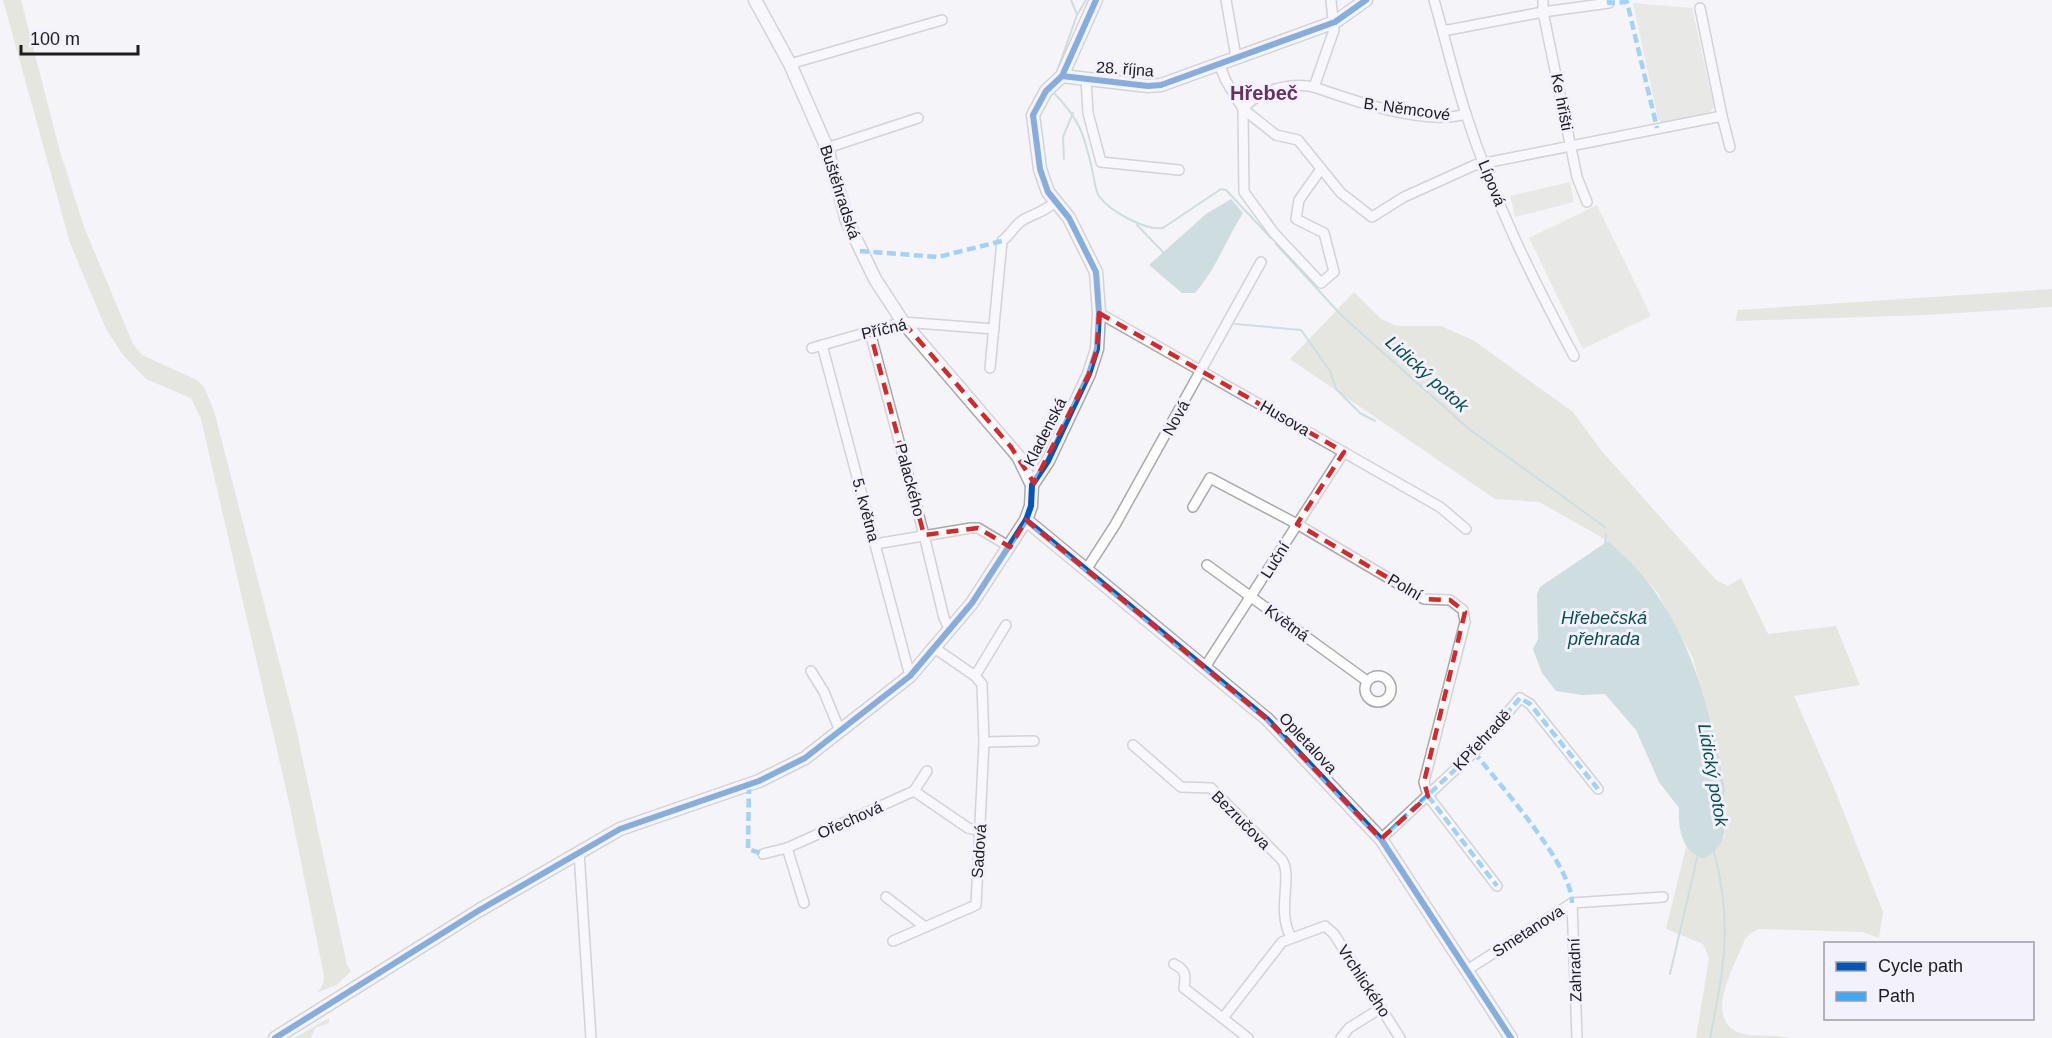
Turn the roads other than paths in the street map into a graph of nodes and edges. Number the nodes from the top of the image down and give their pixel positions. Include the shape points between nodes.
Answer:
1 (755, 0) edge
2 (1096, 0) edge
3 (1227, 0) edge
4 (1331, 0) edge
5 (1366, 0) edge
6 (1434, 0) edge
7 (1544, 0) edge
8 (1609, 3) dead end
9 (1700, 8) dead end
10 (1544, 12) junction
11 (942, 20) dead end
12 (1335, 22) junction
13 (1443, 31) junction
14 (1236, 57) junction
15 (790, 64) junction
16 (1219, 64) junction
17 (1062, 76) junction
18 (1086, 79) junction
19 (1314, 87) junction
20 (1243, 109) junction
21 (1466, 114) junction
22 (1722, 116) junction
23 (918, 118) dead end
24 (1571, 147) junction
25 (1730, 147) dead end
26 (827, 148) junction
27 (1484, 165) junction
28 (1321, 169) junction
29 (1179, 170) dead end
30 (1056, 201) junction
31 (1587, 201) dead end
32 (1261, 262) dead end
33 (1099, 313) junction
34 (903, 322) junction
35 (994, 329) junction
36 (870, 332) junction
37 (817, 347) joint
38 (1574, 356) dead end
39 (990, 368) dead end
40 (1202, 371) junction
41 (1344, 452) junction
42 (1032, 485) junction
43 (1193, 507) dead end
44 (1026, 520) junction
45 (1297, 524) junction
46 (1466, 529) dead end
47 (924, 535) junction
48 (875, 544) junction
49 (1010, 547) junction
50 (1207, 565) dead end
51 (1086, 570) junction
52 (1251, 597) junction
53 (1006, 625) dead end
54 (949, 628) junction
55 (933, 647) junction
56 (1205, 667) junction
57 (811, 671) dead end
58 (909, 676) junction
59 (975, 676) junction
60 (1367, 681) dead end
61 (840, 731) junction
62 (1034, 741) dead end
63 (984, 742) junction
64 (1133, 745) dead end
65 (927, 771) dead end
66 (1598, 789) dead end
67 (914, 791) junction
68 (1428, 796) junction
69 (981, 831) junction
70 (1381, 839) junction
71 (786, 848) junction
72 (579, 852) junction
73 (763, 854) dead end
74 (1497, 886) dead end
75 (886, 897) dead end
76 (1663, 897) dead end
77 (804, 903) dead end
78 (1572, 903) junction
79 (925, 927) junction
80 (1291, 937) junction
81 (893, 941) dead end
82 (1174, 964) dead end
83 (1467, 970) junction
84 (1381, 1008) junction
85 (1223, 1018) junction
86 (275, 1038) edge
87 (591, 1038) edge
88 (1248, 1038) edge
89 (1341, 1038) edge
90 (1400, 1038) edge
91 (1511, 1038) edge
92 (1577, 1038) edge

1 - 15 street, Buštěhradská
2 - 17 street, Kladenská
3 - 14 street
4 - 12 street
5 - 12 street, 28. října
6 - 13 street, Lípová
7 - 10 street, Ke hřišti
8 - 10 street
9 - 22 street
10 - 13 street
10 - 24 street, Ke hřišti
11 - 15 street
12 - 14 street, 28. října
12 - 19 street
13 - 21 street, Lípová
14 - 16 street, 28. října
15 - 26 street, Buštěhradská
16 - 18 street, 28. října via 1161,85
16 - 20 street
17 - 18 street, 28. října
17 - 30 street, Kladenská via 1046,92 1033,115 1040,169 1048,192
18 - 29 street via 1088,113 1101,162
19 - 20 street, B. Němcové via 1286,86 1251,99
19 - 21 street, B. Němcové via 1380,108 1453,118
20 - 28 street via 1276,135 1298,140
20 - 28 street via 1244,192 1274,233 1321,283 1334,272 1324,233 1296,219 1299,200
21 - 27 street, Lípová
22 - 24 street
22 - 25 street
23 - 26 street
24 - 27 street
24 - 31 street, Ke hřišti
26 - 34 street, Buštěhradská via 855,241 874,279
27 - 28 street via 1475,165 1404,197 1372,217 1341,193
27 - 38 street, Lípová via 1517,246
30 - 33 street, Kladenská via 1096,272
30 - 35 street via 1045,212 1020,221 1002,241
32 - 40 street, Nová
33 - 40 street, Husova
33 - 42 street, Kladenská via 1097,349 1089,374 1048,461
34 - 35 street, Příčná
34 - 36 street, Příčná
34 - 42 street, Buštěhradská via 1011,447
35 - 39 street
36 - 37 street, Příčná
36 - 47 street, Palackého
37 - 48 street, 5. května
40 - 41 street, Husova
40 - 51 street, Nová
41 - 45 street, Luční
41 - 46 street, Husova via 1440,507
42 - 44 street, Kladenská
43 - 45 street, Polní via 1210,478
44 - 49 street, Kladenská
44 - 51 street, Opletalova
45 - 52 street, Luční
45 - 68 street, Polní via 1424,599 1450,600 1465,612 1424,783
47 - 48 street
47 - 49 street via 978,528
47 - 54 street, Palackého
48 - 58 street, 5. května
49 - 54 street, Kladenská via 972,603
50 - 52 street, Květná
51 - 56 street, Opletalova
52 - 56 street, Luční
52 - 60 street, Květná
53 - 59 street
54 - 55 street, Kladenská
55 - 58 street, Kladenská
55 - 59 street
56 - 70 street, Opletalova via 1267,719
57 - 61 street
58 - 61 street, Kladenská
59 - 63 street, Sadová via 982,684
61 - 72 street, Kladenská via 805,758 759,782 633,823
62 - 63 street
63 - 69 street, Sadová
64 - 80 street, Bezručova via 1181,787 1211,788 1282,860 1286,869 1283,916
65 - 67 street
66 - 68 street, KPřehradě via 1530,704 1520,698 1474,752
67 - 69 street via 968,828
67 - 71 street, Ořechová
68 - 70 street, KPřehradě
68 - 74 street
69 - 79 street, Sadová via 976,905
70 - 83 street, Opletalova
71 - 73 street, Ořechová
71 - 77 street
72 - 86 street, Kladenská
72 - 87 street
75 - 79 street
76 - 78 street, Smetanova
78 - 83 street, Smetanova
78 - 92 street, Zahradní
79 - 81 street, Sadová
80 - 84 street, Vrchlického via 1325,926
80 - 85 street via 1282,942
82 - 85 street via 1186,975 1184,988
83 - 91 street, Opletalova
84 - 89 street via 1349,1028
84 - 90 street, Vrchlického
85 - 88 street

